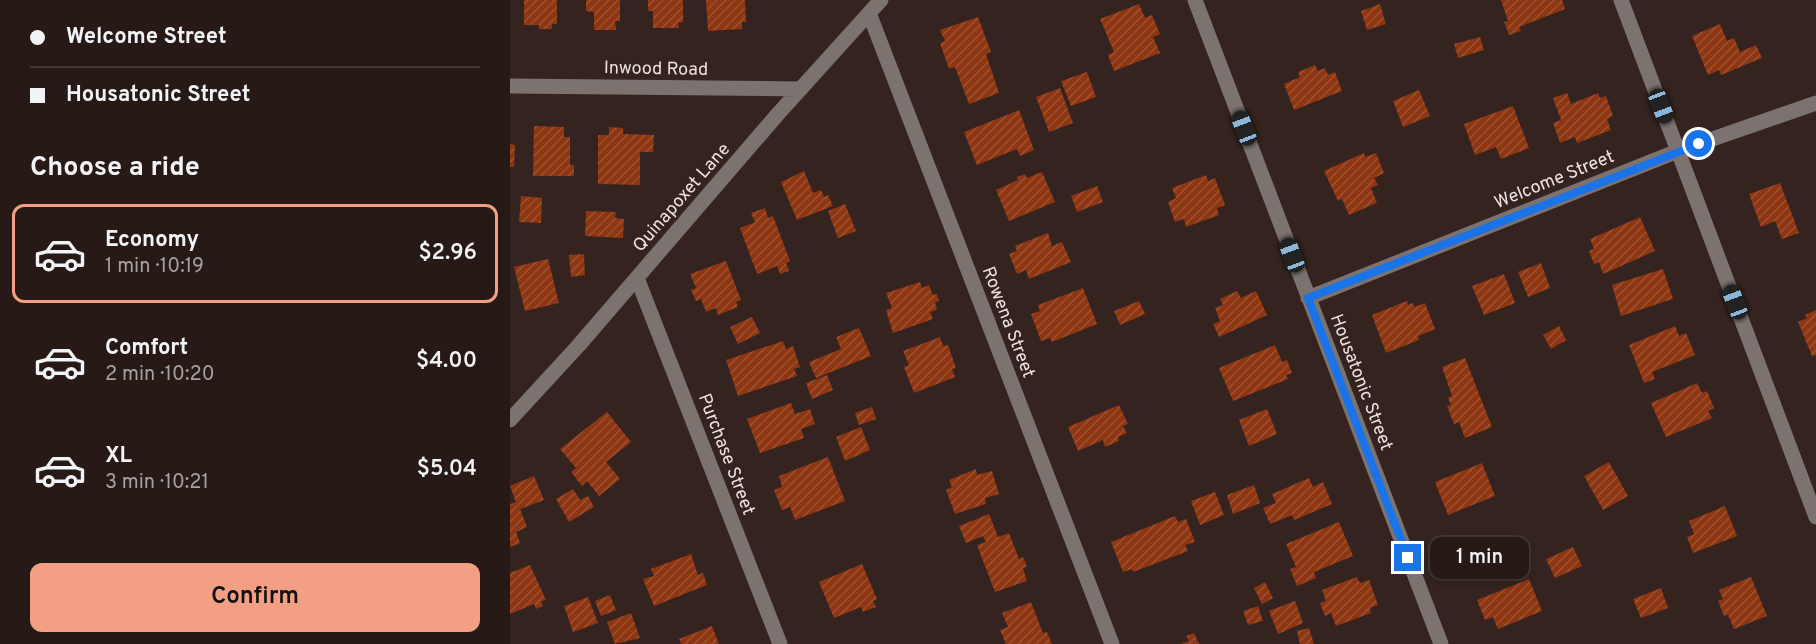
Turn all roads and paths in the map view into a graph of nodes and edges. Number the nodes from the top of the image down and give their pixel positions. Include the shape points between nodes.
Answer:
1 (881, 0) edge
2 (1195, 0) edge
3 (1620, 0) edge
4 (869, 13) junction
5 (510, 86) edge
6 (801, 89) junction
7 (1816, 103) edge
8 (1678, 151) junction
9 (637, 278) junction
10 (1308, 298) junction
11 (510, 420) edge
12 (1816, 517) edge
13 (780, 644) edge
14 (1112, 644) edge
15 (1441, 644) edge

1 - 4 street, Quinapoxet Lane
2 - 10 street, Housatonic Street
3 - 8 street
4 - 6 street, Quinapoxet Lane
4 - 14 street, Rowena Street
5 - 6 street, Inwood Road
6 - 9 street, Quinapoxet Lane
7 - 8 street, Welcome Street
8 - 10 street, Welcome Street
8 - 12 street
9 - 11 street, Quinapoxet Lane
9 - 13 street, Purchase Street
10 - 15 street, Housatonic Street

